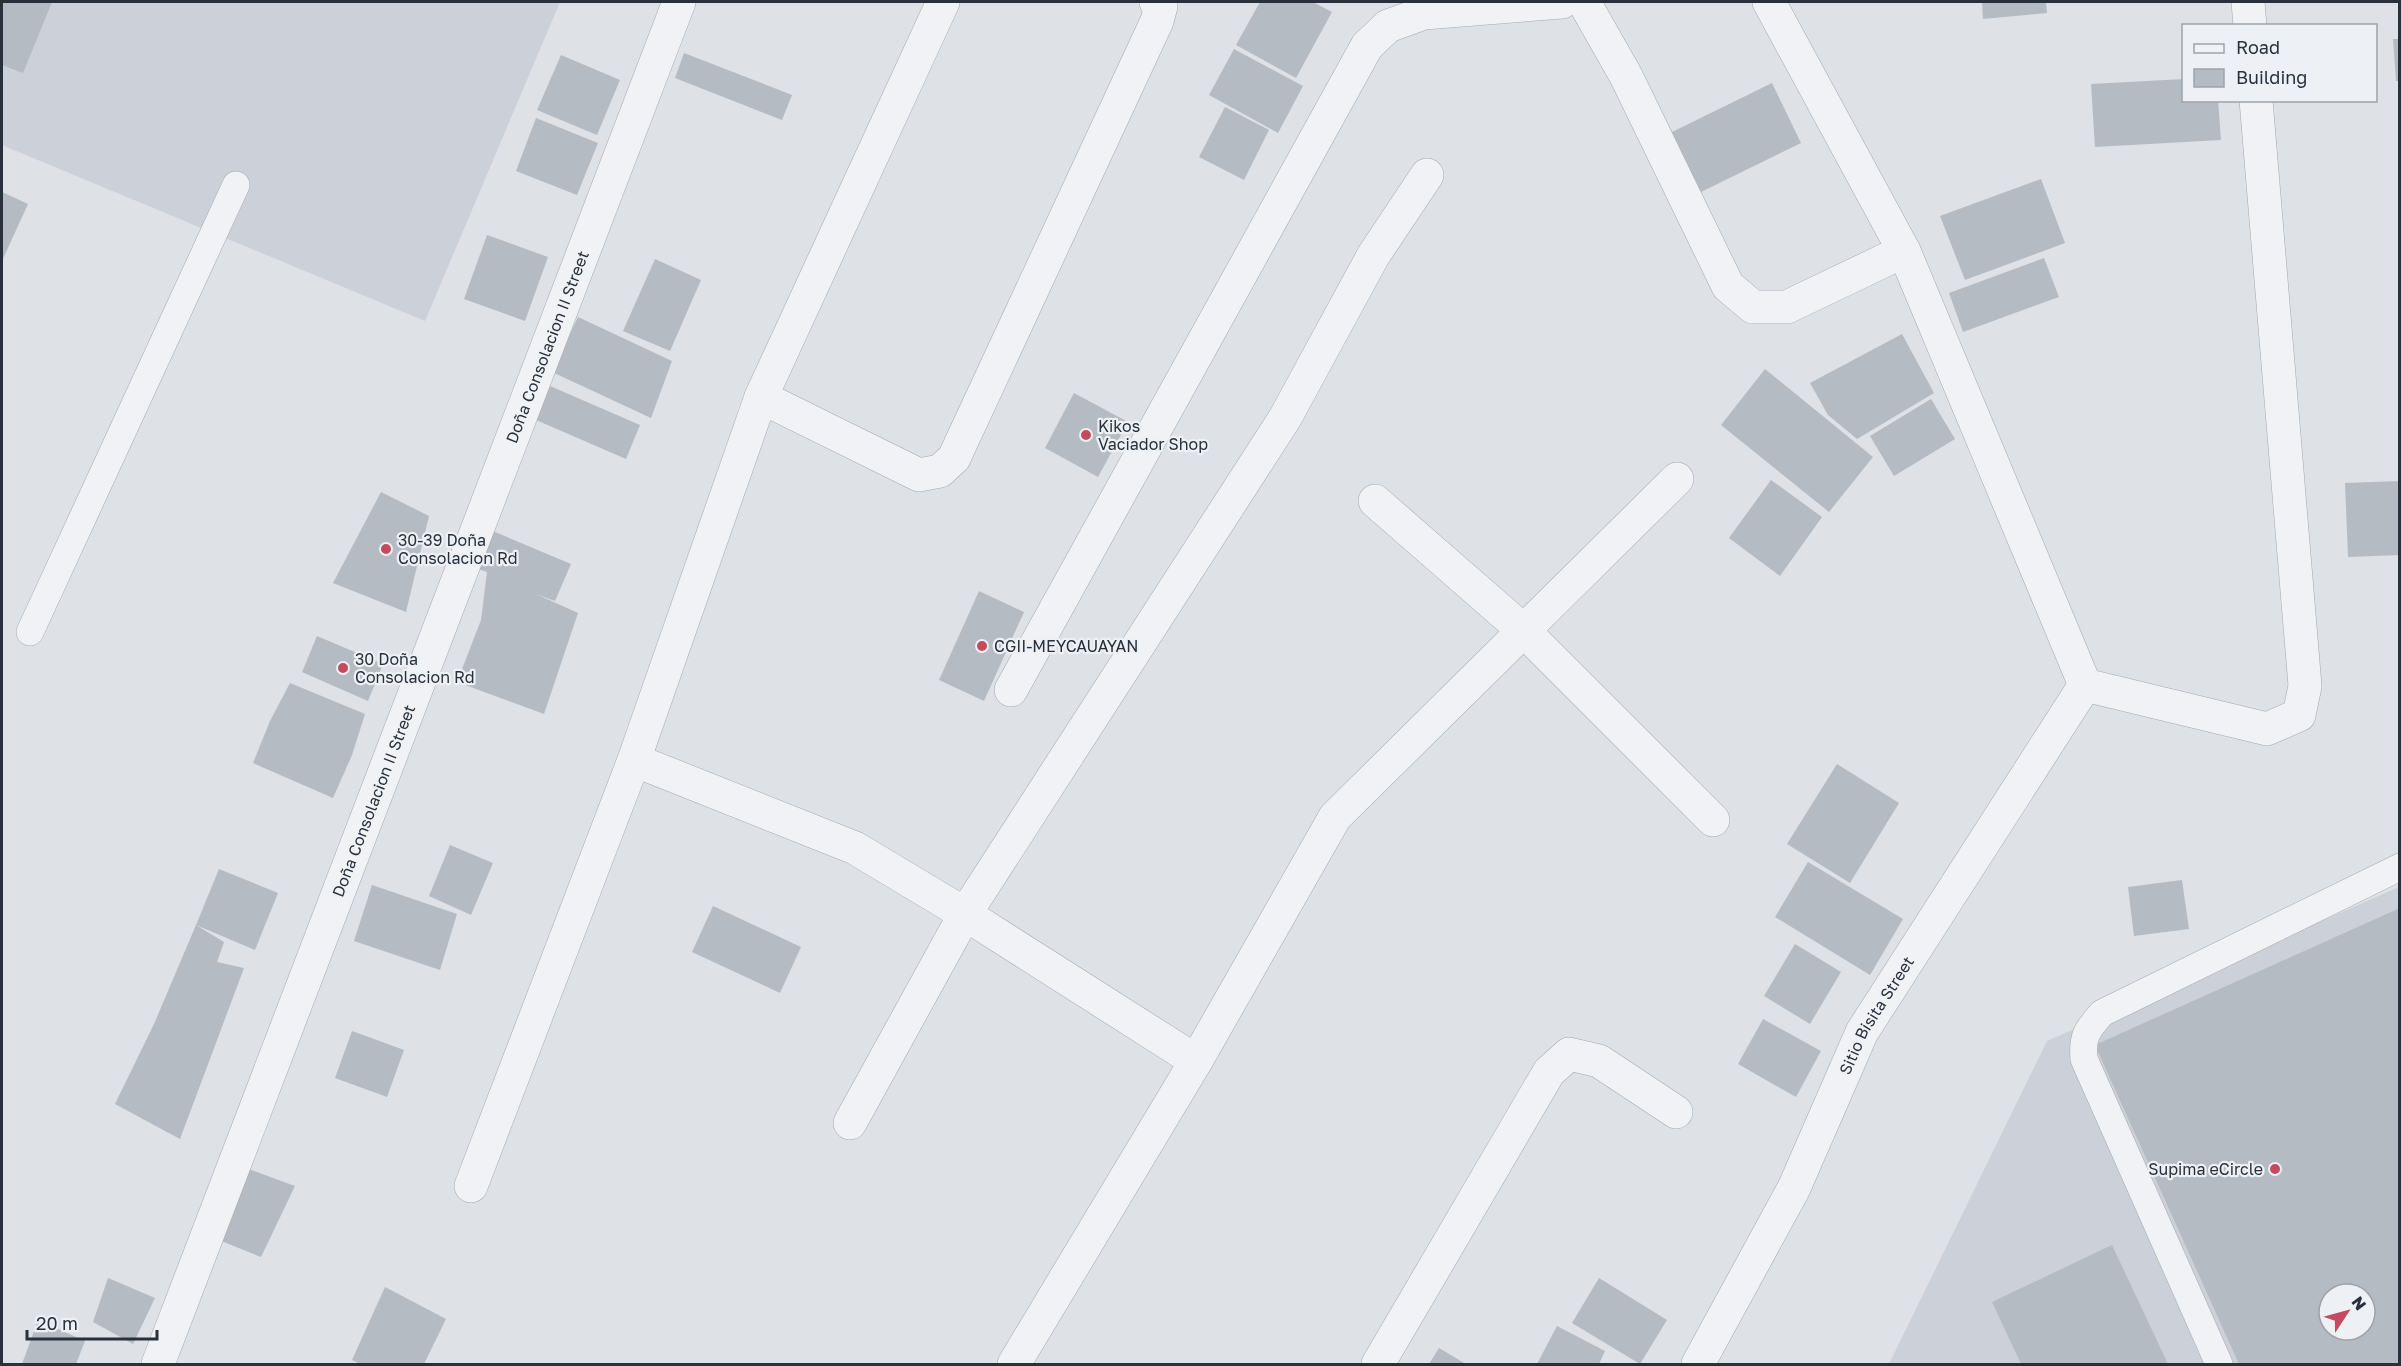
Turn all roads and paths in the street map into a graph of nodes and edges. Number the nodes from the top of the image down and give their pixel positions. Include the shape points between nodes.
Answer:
1 (679, 2) edge
2 (943, 2) edge
3 (1156, 2) edge
4 (1562, 2) edge
5 (1584, 2) edge
6 (1769, 2) edge
7 (2248, 2) edge
8 (2250, 24) edge
9 (2256, 102) edge
10 (1426, 175) dead end
11 (236, 185) dead end
12 (1904, 251) junction
13 (761, 397) junction
14 (1677, 479) dead end
15 (1375, 501) dead end
16 (1524, 631) junction
17 (30, 632) dead end
18 (2085, 686) junction
19 (1011, 690) dead end
20 (634, 760) junction
21 (1713, 820) dead end
22 (2400, 867) edge
23 (965, 914) junction
24 (1196, 1061) junction
25 (1676, 1112) dead end
26 (850, 1123) dead end
27 (471, 1186) dead end
28 (158, 1365) edge
29 (1014, 1365) edge
30 (1378, 1365) edge
31 (1698, 1365) edge
32 (2219, 1365) edge

1 - 28 street, Doña Consolacion II Street
2 - 13 street
3 - 13 street via 1161,6 1157,21 954,458 940,471 919,475
4 - 19 street via 1424,13 1388,26 1367,46
5 - 12 street via 1626,76 1728,286 1753,307 1787,307
6 - 12 street
7 - 8 street
9 - 18 street via 2305,686 2299,715 2267,729
10 - 23 street via 1373,256 1285,418
11 - 17 lane
12 - 18 street
13 - 20 street
14 - 16 street
15 - 16 street
16 - 21 street
16 - 24 street via 1335,817
18 - 31 street, Sitio Bisita Street via 1862,1032 1794,1188
20 - 23 street via 855,848
20 - 27 street
22 - 32 lane via 2102,1013 2082,1041 2084,1059
23 - 24 street
23 - 26 street
24 - 29 street
25 - 30 street via 1599,1061 1569,1054 1549,1072

